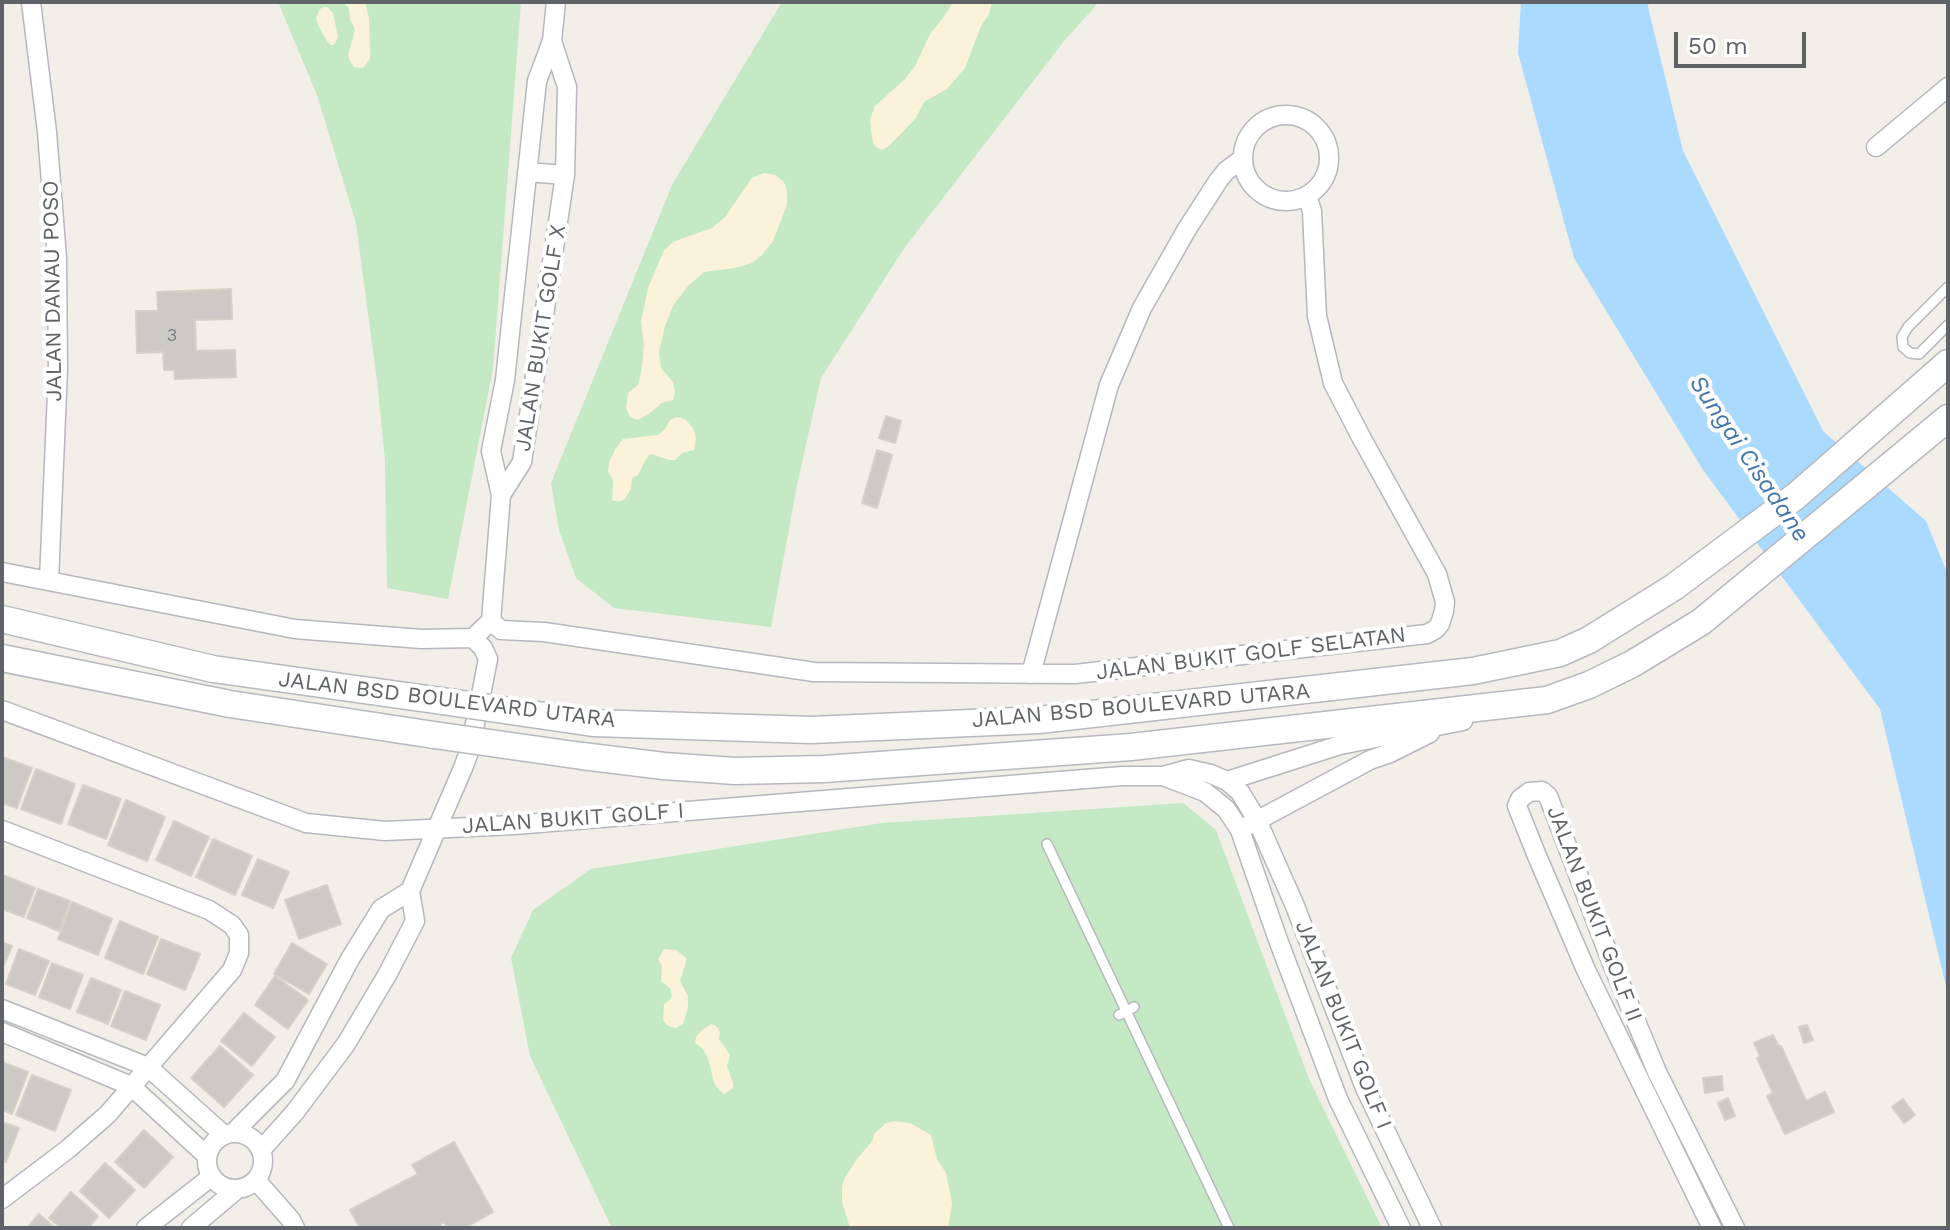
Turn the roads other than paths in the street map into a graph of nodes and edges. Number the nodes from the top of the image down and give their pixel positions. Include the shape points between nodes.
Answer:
1 (31, 2) edge
2 (556, 2) edge
3 (552, 41) junction
4 (1948, 87) edge
5 (1876, 147) dead end
6 (1242, 159) junction
7 (527, 172) junction
8 (565, 175) junction
9 (1307, 196) junction
10 (1947, 290) edge
11 (1948, 325) edge
12 (1948, 363) edge
13 (505, 380) junction
14 (535, 387) junction
15 (1943, 422) edge
16 (501, 495) junction
17 (2, 572) edge
18 (49, 581) junction
19 (2, 619) edge
20 (496, 625) junction
21 (478, 643) junction
22 (2, 658) edge
23 (1031, 674) junction
24 (1547, 700) junction
25 (2, 710) edge
26 (1443, 725) junction
27 (1163, 776) junction
28 (1227, 781) junction
29 (1257, 820) junction
30 (438, 828) junction
31 (2, 830) edge
32 (1240, 830) junction
33 (1047, 844) dead end
34 (410, 891) junction
35 (2, 1009) edge
36 (2, 1032) edge
37 (148, 1067) junction
38 (131, 1086) junction
39 (229, 1134) junction
40 (261, 1150) junction
41 (207, 1156) junction
42 (211, 1177) junction
43 (256, 1180) junction
44 (236, 1190) junction
45 (2, 1199) edge
46 (146, 1228) edge
47 (191, 1228) edge
48 (295, 1228) edge
49 (1229, 1228) edge
50 (1401, 1228) edge
51 (1432, 1228) edge
52 (1712, 1228) edge
53 (1735, 1228) edge

1 - 18 street, JALAN DANAU POSO via 57,258
2 - 3 street, JALAN BUKIT GOLF X
3 - 7 street, JALAN BUKIT GOLF X via 537,81
3 - 8 street, JALAN BUKIT GOLF X via 567,87
4 - 5 street
6 - 9 street via 1249,180 1265,195 1286,201
6 - 9 street via 1246,140 1266,119 1284,114 1311,123 1324,137 1329,165
6 - 23 street via 1218,181 1173,253 1109,385
7 - 8 street
7 - 13 street, JALAN BUKIT GOLF X
8 - 14 street, JALAN BUKIT GOLF X
9 - 23 street, JALAN BUKIT GOLF SELATAN via 1317,316 1333,383 1437,574 1445,602 1440,624 1419,635 1075,674
10 - 11 lane via 1908,327 1903,347 1919,354
12 - 19 main road, JALAN BSD BOULEVARD UTARA, bridge via 1796,496 1674,587 1560,653 1473,671 1039,720 811,730 593,723 213,669
13 - 14 street
13 - 16 street, JALAN BUKIT GOLF X via 491,451
14 - 16 street, JALAN BUKIT GOLF X via 522,462
15 - 24 main road, JALAN BSD BOULEVARD UTARA via 1701,622 1632,664
16 - 20 street, JALAN BUKIT GOLF X
17 - 18 street
18 - 21 street via 295,629
20 - 21 street
20 - 23 street, JALAN BUKIT GOLF SELATAN via 814,672
21 - 30 street via 488,659 469,752
22 - 24 main road, JALAN BSD BOULEVARD UTARA, bridge via 230,704 582,756 735,771 1131,747
24 - 26 street
25 - 30 street, JALAN BUKIT GOLF I via 306,823 385,831
26 - 28 street via 1340,745
26 - 29 street
27 - 28 street, JALAN BUKIT GOLF I via 1189,769
27 - 30 street, JALAN BUKIT GOLF I
27 - 32 street, JALAN BUKIT GOLF I via 1205,792
28 - 29 street, JALAN BUKIT GOLF I
29 - 32 street
29 - 51 street, JALAN BUKIT GOLF I via 1365,1088
30 - 34 street
31 - 37 street via 209,910 239,935 232,970
32 - 50 street, JALAN BUKIT GOLF I via 1338,1099
33 - 49 lane
34 - 39 street via 381,909 285,1081
34 - 40 street via 415,921 387,975 346,1044
35 - 37 street
36 - 38 street
37 - 38 street
37 - 39 street
38 - 41 street
38 - 45 street via 108,1114
39 - 40 street via 245,1135
39 - 41 street via 216,1140
40 - 43 street via 263,1165
41 - 42 street
42 - 44 street
42 - 46 street
43 - 44 street
43 - 48 street
44 - 47 street
52 - 53 street, JALAN BUKIT GOLF II via 1586,970 1537,856 1517,806 1529,792 1548,796 1657,1072

